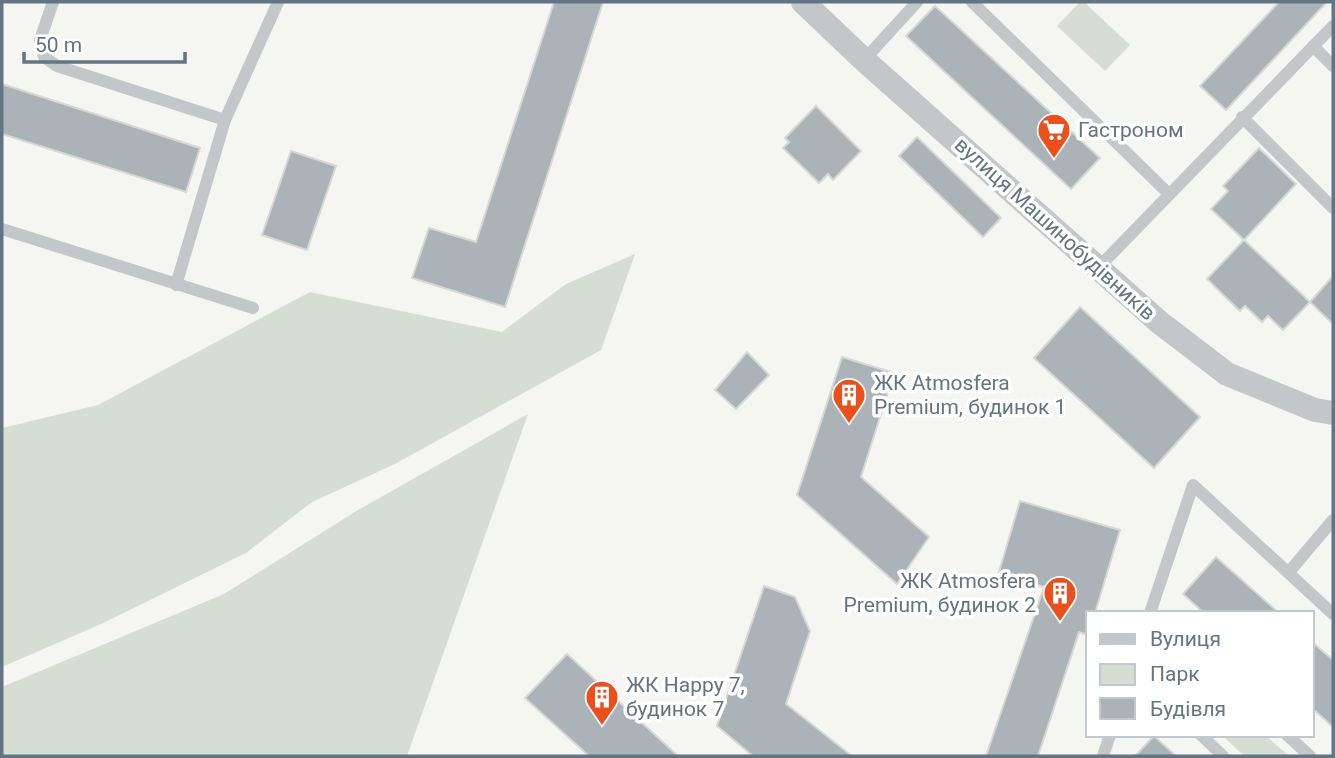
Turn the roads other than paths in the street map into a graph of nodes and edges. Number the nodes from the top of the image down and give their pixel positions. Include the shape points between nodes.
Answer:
1 (52, 2) edge
2 (278, 2) edge
3 (803, 2) edge
4 (917, 2) edge
5 (972, 2) edge
6 (1333, 26) edge
7 (1313, 46) junction
8 (864, 60) junction
9 (1333, 66) edge
10 (1242, 117) junction
11 (225, 120) junction
12 (1169, 194) junction
13 (1333, 208) edge
14 (2, 229) edge
15 (1098, 268) junction
16 (176, 285) junction
17 (253, 308) dead end
18 (1333, 413) edge
19 (1333, 520) edge
20 (1289, 572) junction
21 (1151, 611) edge
22 (1333, 614) edge
23 (1110, 737) edge
24 (1203, 737) edge
25 (1289, 737) edge
26 (1103, 756) edge
27 (1223, 756) edge
28 (1310, 756) edge

1 - 11 lane via 40,40 44,57 57,66
2 - 11 lane
3 - 8 street, вулиця Машинобудівників
4 - 8 lane
5 - 12 lane
6 - 7 lane
7 - 9 lane
7 - 10 lane
8 - 15 street, вулиця Машинобудівників
10 - 12 lane
10 - 13 lane
11 - 16 lane
12 - 15 lane
14 - 16 lane
15 - 18 street, вулиця Машинобудівників via 1158,322 1227,374
16 - 17 lane
19 - 20 lane
20 - 21 lane via 1193,485
20 - 22 lane
23 - 26 lane
24 - 27 lane
25 - 28 lane

